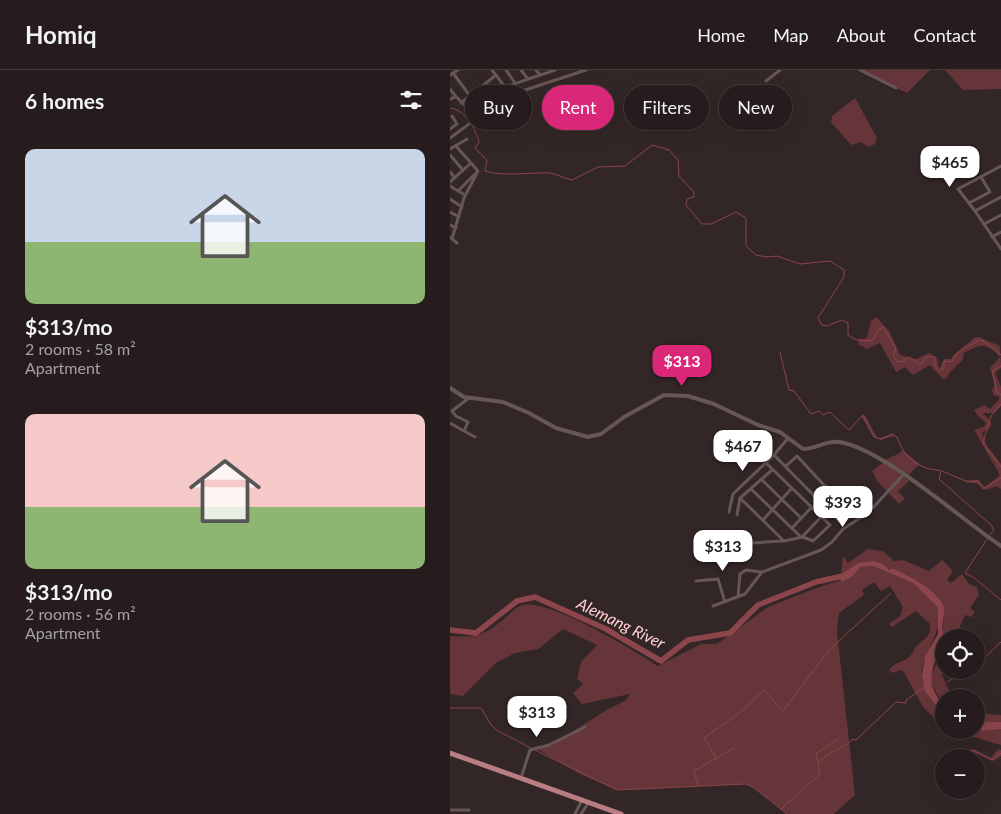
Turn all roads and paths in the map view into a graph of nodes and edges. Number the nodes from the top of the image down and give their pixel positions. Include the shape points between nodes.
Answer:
1 (458, 70) edge
2 (492, 70) edge
3 (506, 70) edge
4 (520, 70) edge
5 (536, 70) edge
6 (555, 70) edge
7 (586, 70) edge
8 (780, 70) edge
9 (860, 70) edge
10 (550, 71) edge
11 (579, 72) edge
12 (452, 74) edge
13 (496, 75) junction
14 (540, 75) junction
15 (528, 79) junction
16 (766, 81) dead end
17 (515, 84) junction
18 (484, 85) edge
19 (504, 85) edge
20 (512, 85) edge
21 (532, 88) edge
22 (896, 88) dead end
23 (450, 89) edge
24 (465, 90) edge
25 (455, 97) junction
26 (450, 99) edge
27 (465, 100) edge
28 (461, 103) junction
29 (465, 106) edge
30 (452, 116) dead end
31 (450, 129) edge
32 (465, 129) edge
33 (450, 138) edge
34 (467, 139) dead end
35 (456, 146) junction
36 (450, 149) edge
37 (450, 155) edge
38 (471, 163) junction
39 (1001, 166) edge
40 (463, 170) junction
41 (478, 171) junction
42 (450, 172) edge
43 (981, 177) junction
44 (455, 178) junction
45 (450, 182) edge
46 (450, 186) edge
47 (458, 191) junction
48 (465, 195) junction
49 (1001, 197) edge
50 (450, 199) edge
51 (969, 204) junction
52 (462, 207) junction
53 (975, 211) junction
54 (450, 212) edge
55 (1001, 215) edge
56 (459, 217) junction
57 (984, 224) junction
58 (450, 225) edge
59 (456, 228) junction
60 (1001, 232) edge
61 (992, 237) junction
62 (451, 238) edge
63 (457, 243) dead end
64 (1001, 249) edge
65 (450, 388) edge
66 (470, 398) junction
67 (451, 413) edge
68 (450, 423) edge
69 (464, 431) junction
70 (475, 437) dead end
71 (788, 438) junction
72 (774, 455) junction
73 (766, 463) junction
74 (786, 466) junction
75 (772, 470) junction
76 (903, 474) junction
77 (761, 479) junction
78 (826, 486) junction
79 (750, 489) junction
80 (791, 489) junction
81 (815, 497) junction
82 (740, 498) junction
83 (782, 499) junction
84 (811, 508) junction
85 (772, 510) junction
86 (729, 512) dead end
87 (737, 515) dead end
88 (821, 517) junction
89 (802, 518) junction
90 (763, 520) junction
91 (792, 528) junction
92 (802, 537) junction
93 (784, 541) junction
94 (752, 543) dead end
95 (1001, 546) edge
96 (762, 572) junction
97 (696, 581) dead end
98 (738, 597) junction
99 (725, 602) junction
100 (713, 606) dead end
101 (585, 727) dead end
102 (450, 753) edge
103 (521, 778) junction
104 (586, 801) junction
105 (605, 808) junction
106 (450, 810) edge
107 (469, 810) dead end
108 (574, 814) edge
109 (581, 814) edge
110 (603, 814) edge
111 (621, 814) edge

1 - 12 street
2 - 13 street
3 - 17 street
4 - 15 street
5 - 14 street
6 - 10 street
7 - 11 street
8 - 16 street
9 - 22 street
10 - 14 street
11 - 21 street
12 - 24 street
13 - 18 street
13 - 19 street
14 - 15 street
15 - 17 street
17 - 20 street
23 - 25 street
25 - 26 street
25 - 28 street
27 - 28 street
28 - 29 street
30 - 31 street via 457,124
32 - 33 street
34 - 35 street
35 - 36 street
35 - 38 street
37 - 40 street
38 - 40 street
38 - 41 street
39 - 43 street
40 - 44 street
41 - 47 street
41 - 48 street
42 - 44 street
43 - 51 street via 990,192
43 - 51 street via 958,189
44 - 45 street
46 - 47 street
47 - 48 street
48 - 52 street
49 - 53 street
50 - 52 street
51 - 53 street
52 - 56 street
53 - 57 street
54 - 56 street
55 - 57 street
56 - 59 street
57 - 61 street
58 - 59 street
59 - 62 street
60 - 61 street
61 - 64 street
62 - 63 street
65 - 66 street
66 - 67 street
66 - 71 street via 503,402 556,428 588,437 600,434 664,396 688,396 714,404
67 - 69 street via 468,422
68 - 69 street
69 - 70 street
71 - 72 street
71 - 76 street via 806,449 825,442 841,442 860,448
72 - 73 street
72 - 74 street
73 - 75 street
73 - 86 street via 733,494
74 - 78 street via 797,456
74 - 81 street
75 - 77 street
75 - 80 street
76 - 95 street
76 - 96 street via 868,513 823,548
77 - 79 street
77 - 83 street
78 - 81 street
78 - 81 street via 848,511 838,520
79 - 82 street
79 - 85 street
80 - 83 street
80 - 84 street
82 - 87 street
82 - 90 street
83 - 85 street
83 - 89 street
84 - 88 street
84 - 89 street
85 - 90 street
85 - 91 street
88 - 92 street
88 - 92 street via 830,525 813,541
89 - 91 street
90 - 93 street
91 - 92 street
92 - 93 street
93 - 94 street
96 - 98 street via 747,592
96 - 98 street via 746,570 740,574
97 - 99 street via 718,579
98 - 99 street
99 - 100 street
101 - 103 street via 549,745 530,750
102 - 103 main road
103 - 104 main road
104 - 105 main road
104 - 108 street
104 - 109 street
105 - 110 street
105 - 111 main road
106 - 107 street

